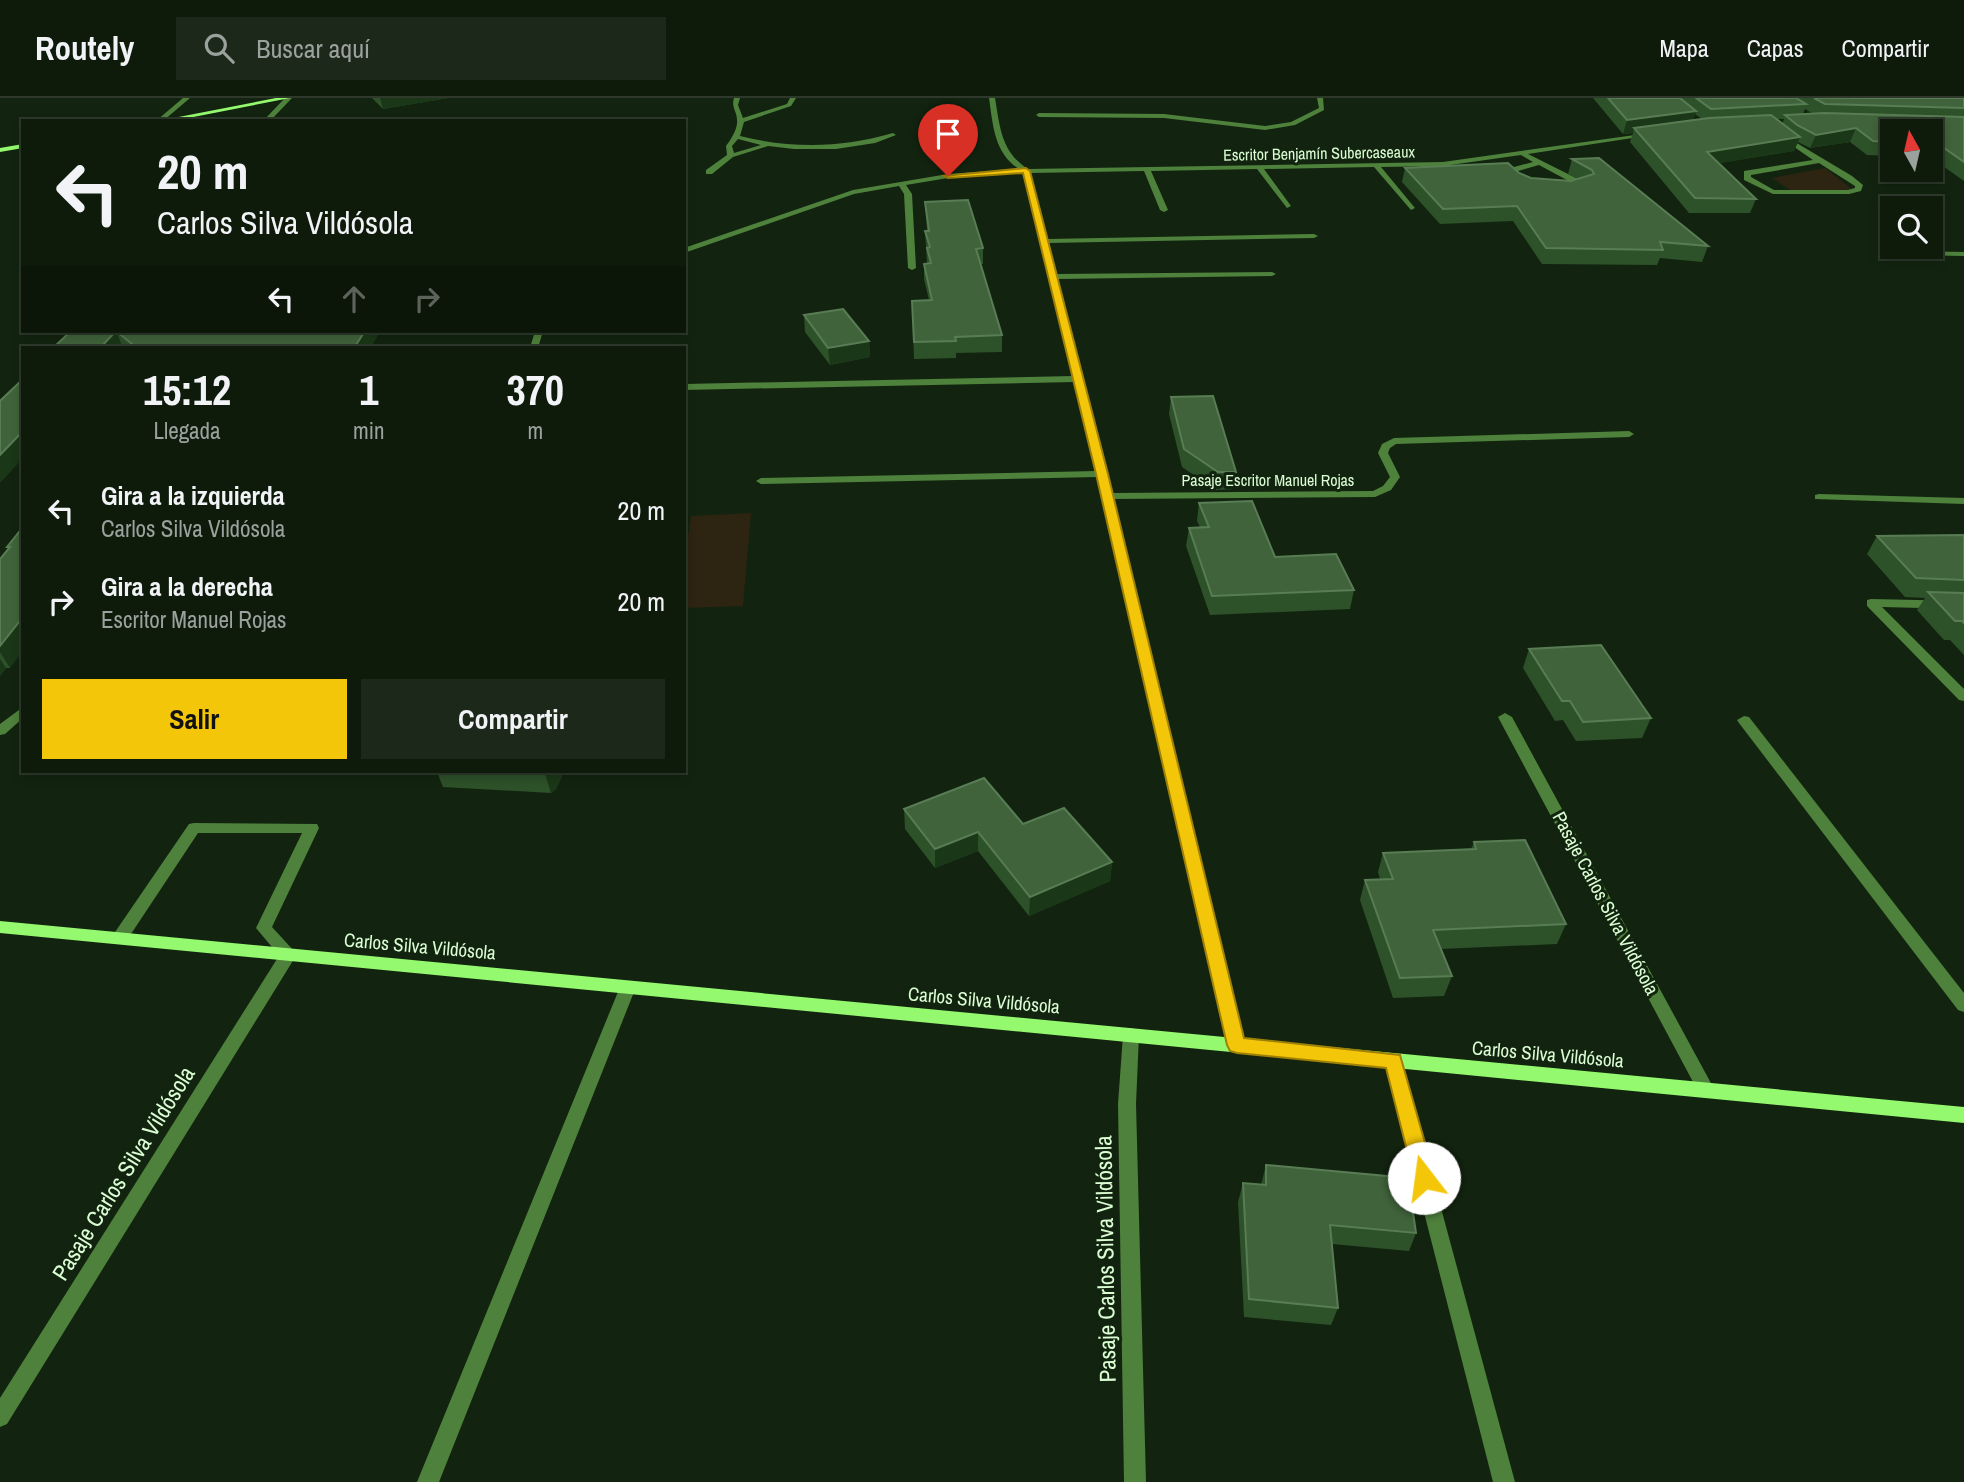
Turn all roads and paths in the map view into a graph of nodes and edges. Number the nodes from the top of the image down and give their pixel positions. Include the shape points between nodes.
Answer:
1 (187, 98) edge
2 (288, 98) edge
3 (737, 98) edge
4 (793, 98) edge
5 (992, 98) edge
6 (1320, 98) edge
7 (1040, 115) dead end
8 (162, 119) edge
9 (171, 119) edge
10 (268, 119) edge
11 (741, 121) junction
12 (1777, 132) edge
13 (893, 135) dead end
14 (1653, 135) edge
15 (736, 137) junction
16 (21, 146) edge
17 (765, 146) junction
18 (0, 150) edge
19 (1524, 155) junction
20 (731, 156) junction
21 (1823, 160) junction
22 (1539, 163) junction
23 (1377, 167) junction
24 (1260, 169) junction
25 (1147, 170) junction
26 (1026, 171) junction
27 (709, 172) dead end
28 (901, 183) junction
29 (1519, 184) edge
30 (1572, 190) edge
31 (1287, 206) dead end
32 (1411, 208) dead end
33 (1164, 210) dead end
34 (1314, 236) dead end
35 (1044, 241) junction
36 (686, 250) edge
37 (1943, 254) edge
38 (1964, 254) edge
39 (912, 268) dead end
40 (1272, 274) dead end
41 (1053, 277) junction
42 (1078, 379) junction
43 (686, 387) edge
44 (1629, 434) dead end
45 (1102, 474) junction
46 (761, 481) dead end
47 (1107, 496) junction
48 (1819, 497) dead end
49 (1964, 501) edge
50 (1964, 605) edge
51 (1964, 696) edge
52 (21, 713) edge
53 (1505, 717) dead end
54 (1744, 720) dead end
55 (0, 732) edge
56 (0, 927) edge
57 (119, 939) junction
58 (288, 955) junction
59 (628, 987) junction
60 (1964, 1004) edge
61 (1131, 1035) junction
62 (1237, 1045) junction
63 (1394, 1060) junction
64 (1706, 1090) junction
65 (1964, 1115) edge
66 (0, 1418) edge
67 (428, 1482) edge
68 (1135, 1482) edge
69 (1504, 1482) edge

1 - 8 street
2 - 9 street
2 - 10 street
3 - 11 street via 734,105
4 - 11 street via 789,105
5 - 26 street via 1001,149
6 - 7 street via 1322,109 1301,121 1265,128 1164,116
11 - 15 street
12 - 21 street
13 - 17 street via 831,146
14 - 19 street, Escritor Benjamín Subercaseaux
15 - 17 street
15 - 20 street via 729,146
16 - 18 street
17 - 20 street
19 - 22 street
19 - 23 street, Escritor Benjamín Subercaseaux
20 - 27 street
21 - 21 street via 1753,171 1745,175 1773,192 1858,189 1844,172
22 - 29 street via 1506,172
22 - 30 street via 1583,187
23 - 24 street, Escritor Benjamín Subercaseaux
23 - 32 street
24 - 25 street, Escritor Benjamín Subercaseaux
24 - 31 street
25 - 26 street, Escritor Benjamín Subercaseaux
25 - 33 street
26 - 28 street, Escritor Benjamín Subercaseaux
26 - 35 street
28 - 36 street, Escritor Benjamín Subercaseaux via 853,192
28 - 39 street via 908,194
34 - 35 street
35 - 41 street
37 - 38 street
40 - 41 street
41 - 42 street
42 - 43 street
42 - 45 street
44 - 47 street, Pasaje Escritor Manuel Rojas via 1394,442 1383,453 1395,477 1376,494
45 - 46 street
45 - 47 street
47 - 62 street
48 - 49 street
50 - 51 street via 1871,603
52 - 55 street
53 - 64 street, Pasaje Carlos Silva Vildósola
54 - 60 street
56 - 57 street, Carlos Silva Vildósola
57 - 58 street, Carlos Silva Vildósola
57 - 58 street via 194,828 312,828 264,928
58 - 59 street, Carlos Silva Vildósola
58 - 66 street, Pasaje Carlos Silva Vildósola
59 - 61 street, Carlos Silva Vildósola
59 - 67 street
61 - 62 street, Carlos Silva Vildósola
61 - 68 street, Pasaje Carlos Silva Vildósola via 1127,1104
62 - 63 street, Carlos Silva Vildósola
63 - 64 street, Carlos Silva Vildósola
63 - 69 street
64 - 65 street, Carlos Silva Vildósola

